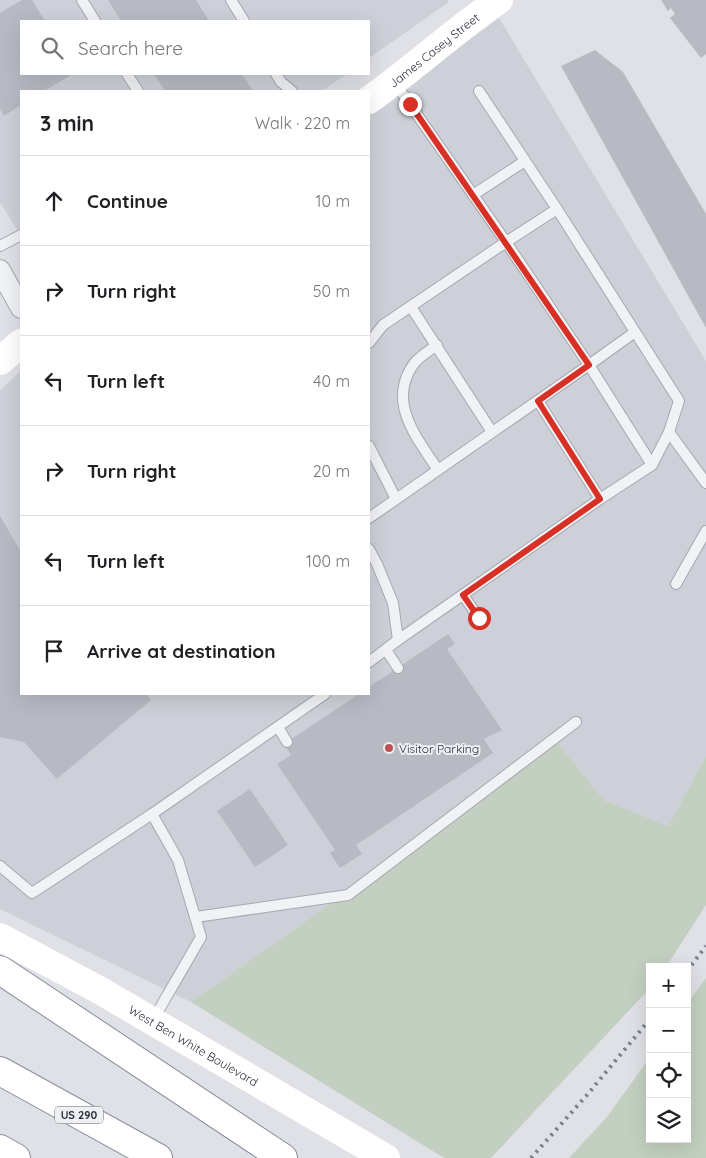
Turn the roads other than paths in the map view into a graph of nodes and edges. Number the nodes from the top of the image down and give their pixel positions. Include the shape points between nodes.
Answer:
1 (82, 0) edge
2 (230, 0) edge
3 (499, 0) edge
4 (94, 20) edge
5 (243, 20) edge
6 (128, 75) edge
7 (277, 75) edge
8 (394, 82) junction
9 (137, 90) edge
10 (291, 90) edge
11 (479, 92) dead end
12 (370, 99) edge
13 (525, 160) junction
14 (473, 195) junction
15 (556, 209) junction
16 (20, 236) edge
17 (506, 242) junction
18 (0, 246) edge
19 (0, 270) edge
20 (20, 306) edge
21 (411, 307) junction
22 (372, 332) edge
23 (635, 332) junction
24 (20, 345) edge
25 (437, 345) junction
26 (0, 361) edge
27 (589, 365) junction
28 (538, 401) junction
29 (492, 432) junction
30 (669, 432) junction
31 (370, 448) edge
32 (652, 465) junction
33 (438, 470) junction
34 (706, 484) edge
35 (396, 499) junction
36 (600, 499) junction
37 (370, 517) edge
38 (706, 531) edge
39 (370, 552) edge
40 (676, 584) dead end
41 (463, 595) junction
42 (479, 618) dead end
43 (398, 640) junction
44 (386, 650) junction
45 (370, 661) edge
46 (398, 668) dead end
47 (324, 695) edge
48 (576, 722) dead end
49 (278, 727) junction
50 (287, 742) dead end
51 (152, 814) junction
52 (0, 866) edge
53 (196, 917) junction
54 (0, 937) edge
55 (0, 970) edge
56 (152, 1021) junction
57 (0, 1071) edge
58 (0, 1149) edge
59 (16, 1158) edge
60 (158, 1158) edge
61 (283, 1158) edge
62 (386, 1158) edge

1 - 4 lane
2 - 5 lane
3 - 8 main road, James Casey Street
6 - 9 lane
7 - 10 lane
8 - 12 main road, James Casey Street
8 - 14 lane
11 - 13 lane
13 - 14 lane
13 - 15 lane
14 - 17 lane
15 - 17 lane
15 - 23 lane
16 - 18 lane
17 - 21 lane
17 - 27 lane
19 - 20 street
21 - 22 lane
21 - 25 lane
23 - 27 lane
23 - 30 lane via 679,401
24 - 26 main road
25 - 29 lane
25 - 33 lane via 413,363 405,381 403,402 408,422
27 - 28 lane
27 - 32 lane
28 - 29 lane
28 - 36 lane
29 - 33 lane
30 - 32 lane
30 - 34 lane
31 - 35 lane
32 - 36 lane
33 - 35 lane
35 - 37 lane
36 - 41 lane
38 - 40 lane
39 - 43 lane via 393,603
41 - 42 lane
41 - 43 lane
43 - 44 lane
44 - 45 lane
44 - 46 lane
47 - 49 lane
48 - 53 lane via 348,895
49 - 50 lane
49 - 51 lane
51 - 52 lane via 32,893
51 - 53 lane via 178,860
53 - 56 lane via 201,937
54 - 56 main road, West Ben White Boulevard
55 - 61 main road
56 - 62 main road, West Ben White Boulevard
57 - 60 main road, US 290
58 - 59 main road

